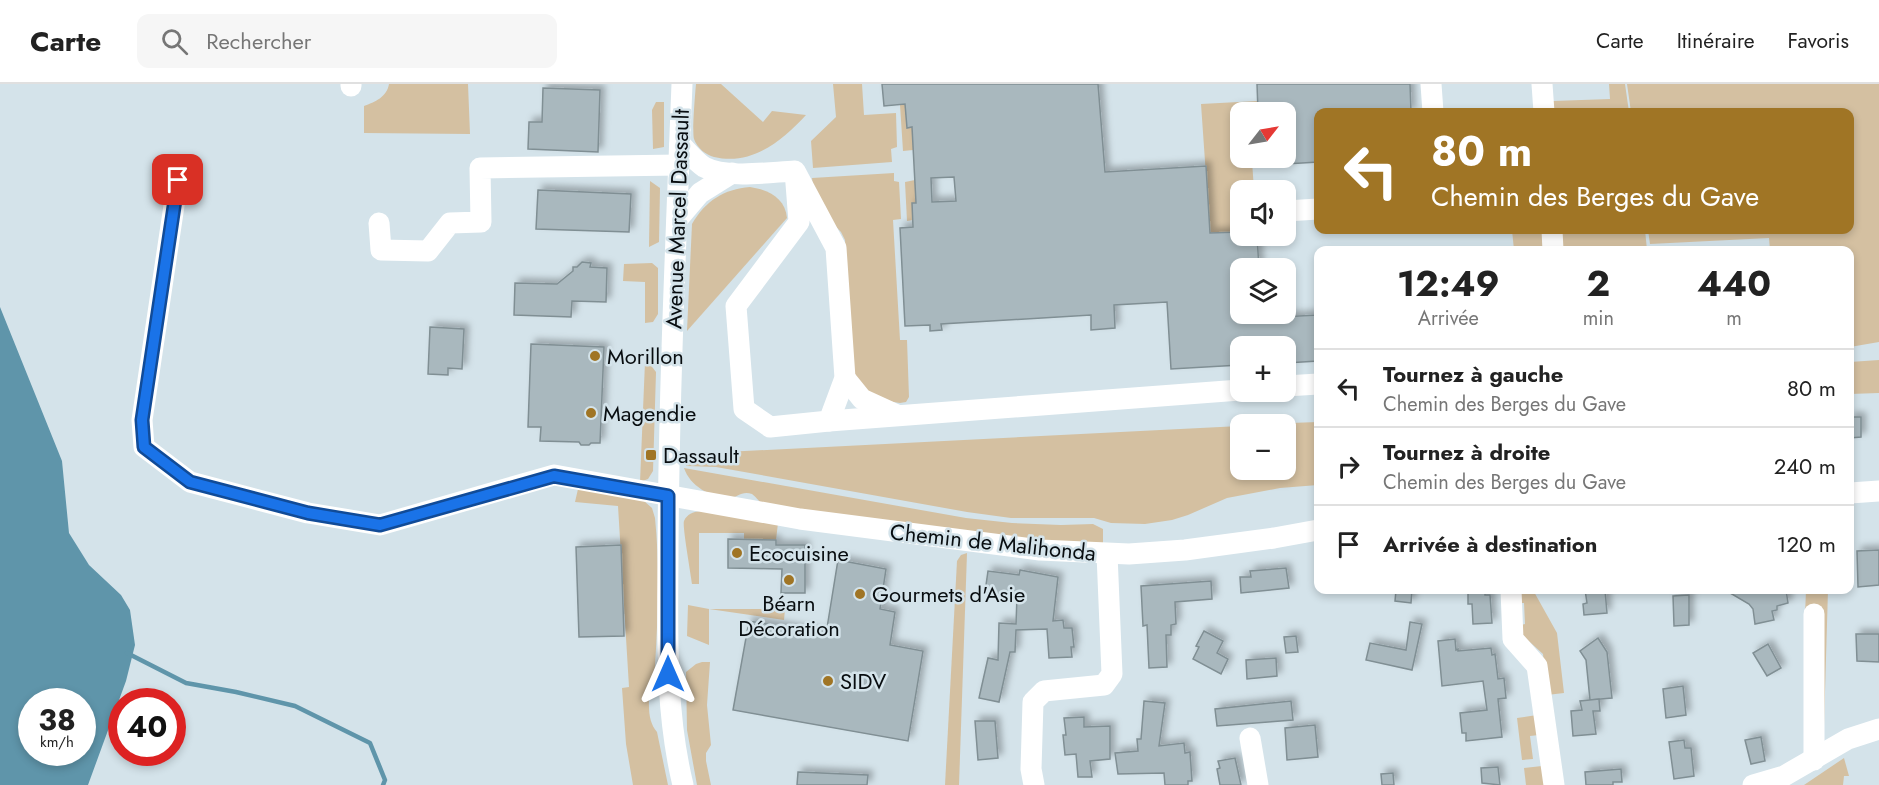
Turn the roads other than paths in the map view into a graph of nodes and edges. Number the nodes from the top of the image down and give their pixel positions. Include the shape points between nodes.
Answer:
1 (682, 84) edge
2 (1431, 84) edge
3 (1542, 84) edge
4 (1433, 108) edge
5 (1544, 108) edge
6 (679, 154) junction
7 (795, 171) junction
8 (732, 173) junction
9 (178, 180) dead end
10 (1314, 209) edge
11 (1296, 210) edge
12 (677, 220) junction
13 (379, 223) dead end
14 (845, 378) junction
15 (1314, 384) edge
16 (1296, 385) edge
17 (1230, 391) edge
18 (897, 416) junction
19 (829, 421) junction
20 (1879, 492) edge
21 (1854, 493) edge
22 (668, 496) junction
23 (1314, 531) edge
24 (1107, 554) junction
25 (1511, 594) edge
26 (1814, 614) dead end
27 (1879, 729) edge
28 (1250, 738) dead end
29 (1814, 760) junction
30 (1785, 781) edge
31 (683, 785) edge
32 (1034, 785) edge
33 (1258, 785) edge
34 (1554, 785) edge
35 (1753, 785) edge

1 - 6 street, Avenue Marcel Dassault
2 - 4 street
3 - 5 street
6 - 8 street via 704,167
6 - 12 street, Avenue Marcel Dassault
6 - 13 street via 480,168 481,222 450,223 428,251 381,250
7 - 8 street
7 - 14 street via 836,248
7 - 19 street via 799,222 736,306 744,409 770,427
8 - 12 street via 700,193
9 - 22 street, Chemin de Malihonda via 142,420 144,447 190,482 308,513 380,525 554,476
10 - 11 street
12 - 22 street, Avenue Marcel Dassault
14 - 18 street via 862,399
14 - 19 street
15 - 16 street
17 - 18 street
18 - 19 street
20 - 21 street
22 - 24 street, Chemin de Malihonda via 964,542
22 - 31 street, Avenue Marcel Dassault via 668,696
23 - 24 street, Chemin de Malihonda via 1185,550
24 - 32 street via 1112,674 1104,685 1044,691 1033,702
25 - 34 street via 1513,639 1537,666
26 - 29 street
27 - 29 street via 1848,739
28 - 33 street
29 - 30 street
30 - 35 street

